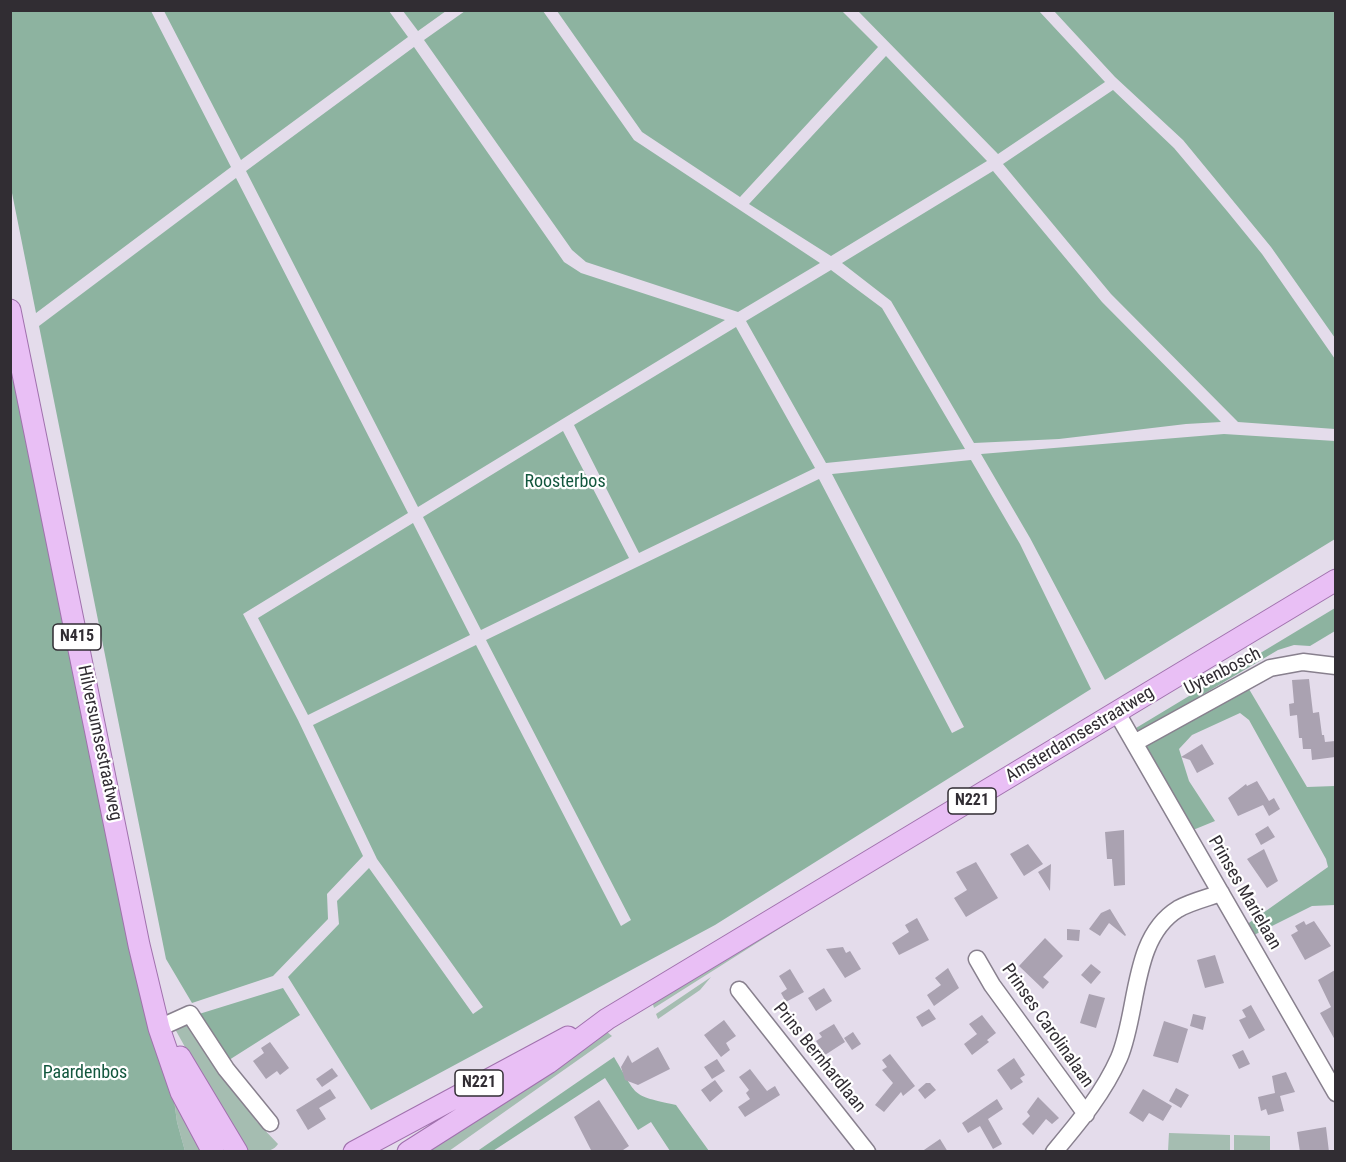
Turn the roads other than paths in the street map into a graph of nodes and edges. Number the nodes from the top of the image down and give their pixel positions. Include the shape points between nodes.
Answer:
1 (10, 310) edge
2 (1335, 580) edge
3 (1335, 666) edge
4 (1118, 712) junction
5 (1136, 742) junction
6 (1221, 893) junction
7 (977, 959) dead end
8 (739, 990) dead end
9 (607, 1019) junction
10 (163, 1026) junction
11 (1335, 1093) edge
12 (1086, 1114) junction
13 (270, 1123) dead end
14 (213, 1152) edge
15 (237, 1152) edge
16 (354, 1152) edge
17 (408, 1152) edge
18 (867, 1152) edge
19 (1054, 1152) edge

1 - 10 main road, Hilversumsestraatweg / N415 via 144,964
2 - 4 main road, Amsterdamsestraatweg / N221
3 - 5 street, Uytenbosch via 1303,663 1270,668
4 - 5 street, Prinses Marielaan
4 - 9 main road, Amsterdamsestraatweg / N221
5 - 6 street, Prinses Marielaan
6 - 11 street, Prinses Marielaan
6 - 12 street, Prinses Carolinalaan via 1179,908 1158,925 1146,945 1134,1008 1119,1057
7 - 12 street, Prinses Carolinalaan
8 - 18 street, Prins Bernhardlaan
9 - 16 main road, Amsterdamsestraatweg / N221 via 541,1049
9 - 17 main road, Amsterdamsestraatweg / N221 via 548,1063
10 - 13 street via 190,1014 226,1069
10 - 14 main road, Hilversumsestraatweg / N415 via 181,1092
10 - 15 main road, Hilversumsestraatweg / N415
12 - 19 street, Prinses Carolinalaan

